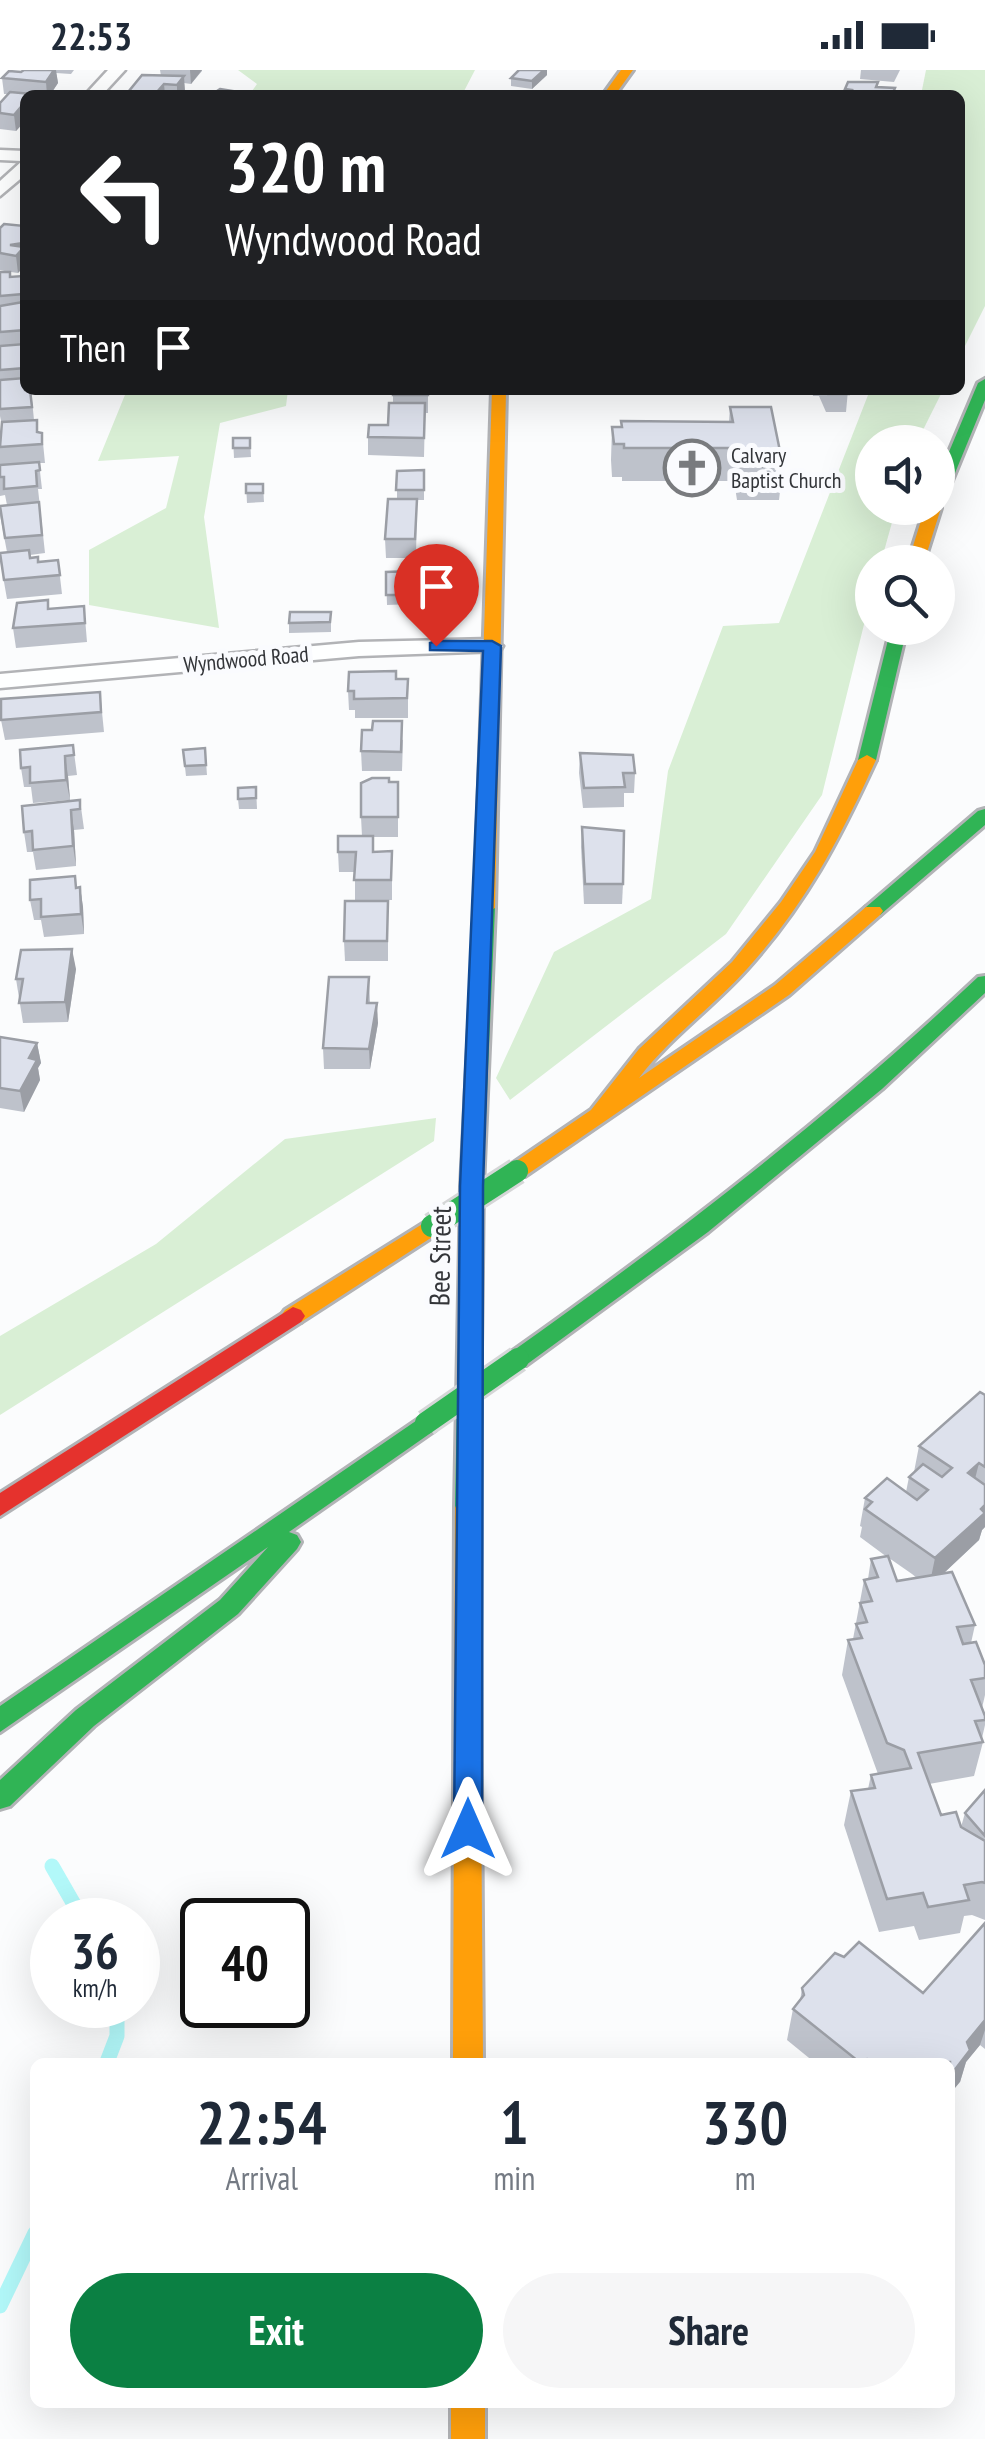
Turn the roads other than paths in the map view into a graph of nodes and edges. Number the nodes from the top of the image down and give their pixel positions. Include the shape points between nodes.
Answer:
1 (117, 70) edge
2 (98, 90) edge
3 (20, 170) edge
4 (0, 191) edge
5 (985, 383) edge
6 (498, 395) edge
7 (955, 454) edge
8 (895, 645) edge
9 (492, 646) junction
10 (0, 681) edge
11 (985, 815) edge
12 (985, 982) edge
13 (595, 1120) junction
14 (316, 1500) junction
15 (0, 1506) edge
16 (0, 1721) edge
17 (0, 1797) edge
18 (468, 2058) edge
19 (468, 2408) edge
20 (468, 2439) edge

1 - 2 street
3 - 4 street
5 - 7 main road
6 - 9 main road, Bee Street
8 - 13 main road via 868,758 824,852 740,966 646,1054
9 - 10 street, Wyndwood Road via 358,649
9 - 18 main road, Bee Street via 470,1245
11 - 13 main road via 803,974
12 - 14 main road, bridge via 890,1074 764,1178
13 - 15 main road, bridge
14 - 16 main road
14 - 17 main road via 244,1597 81,1721
19 - 20 main road

